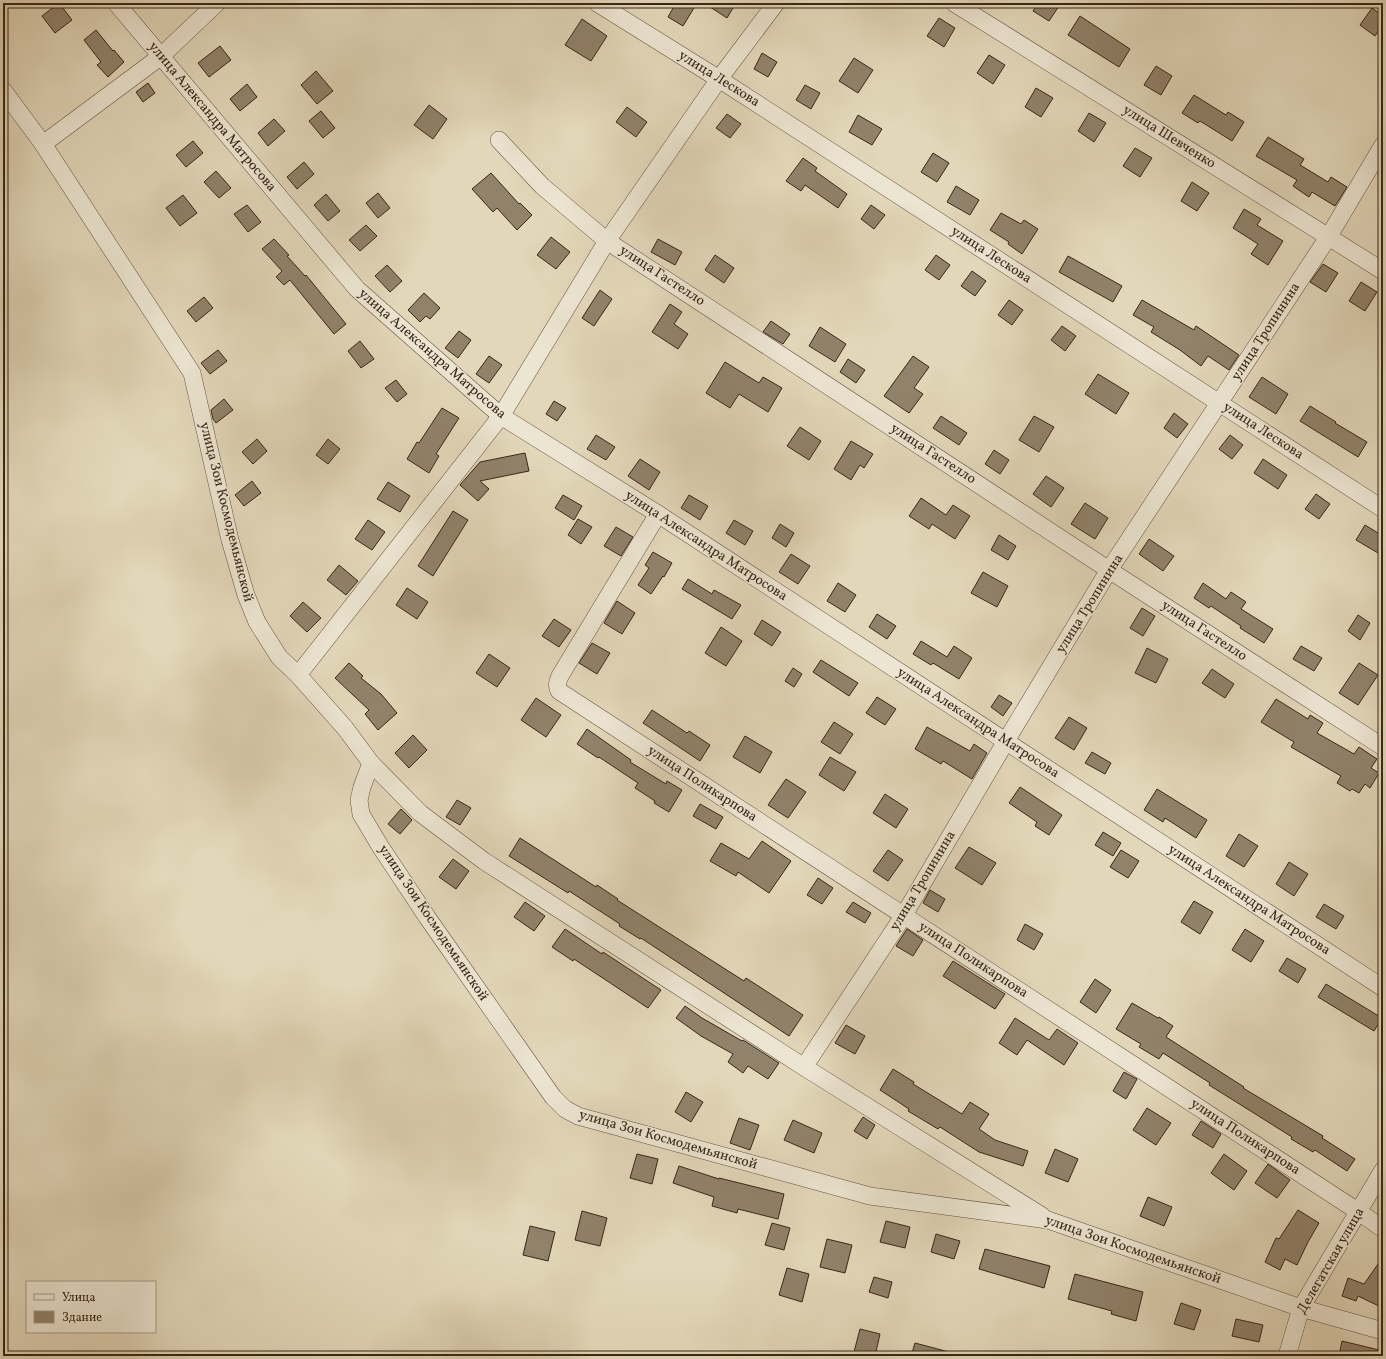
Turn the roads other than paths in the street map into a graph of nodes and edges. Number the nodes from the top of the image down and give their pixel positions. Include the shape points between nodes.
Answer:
1 (116, 3) edge
2 (217, 3) edge
3 (597, 3) edge
4 (776, 3) edge
5 (954, 3) edge
6 (160, 57) junction
7 (719, 79) junction
8 (3, 90) edge
9 (499, 140) dead end
10 (43, 144) junction
11 (1383, 145) edge
12 (1329, 236) junction
13 (607, 240) junction
14 (1383, 271) edge
15 (1220, 402) junction
16 (501, 416) junction
17 (1383, 509) edge
18 (658, 514) junction
19 (1109, 570) junction
20 (298, 675) junction
21 (1006, 741) junction
22 (1383, 747) edge
23 (371, 763) junction
24 (904, 915) junction
25 (1383, 988) edge
26 (804, 1067) junction
27 (1383, 1170) edge
28 (1359, 1212) junction
29 (1048, 1220) junction
30 (1383, 1229) edge
31 (1301, 1308) junction
32 (1383, 1331) edge
33 (1287, 1356) edge

1 - 6 street, улица Александра Матросова
2 - 6 street
3 - 7 street, улица Лескова
4 - 7 street
5 - 12 street, улица Шевченко
6 - 10 street
6 - 16 street, улица Александра Матросова via 357,289
7 - 13 street
7 - 15 street, улица Лескова
8 - 10 street
9 - 13 street, улица Гастелло via 542,186
10 - 20 street, улица Зои Космодемьянской via 192,373 230,540 246,595 257,622 279,657
11 - 12 street, улица Тропинина
12 - 14 street, улица Шевченко
12 - 15 street, улица Тропинина
13 - 16 street
13 - 19 street, улица Гастелло
15 - 17 street, улица Лескова
15 - 19 street, улица Тропинина
16 - 18 street, улица Александра Матросова
16 - 20 street
18 - 21 street, улица Александра Матросова
18 - 24 street, улица Поликарпова via 560,676 557,687 562,693
19 - 21 street, улица Тропинина
19 - 22 street, улица Гастелло
20 - 23 street, улица Зои Космодемьянской via 345,728
21 - 24 street, улица Тропинина
21 - 25 street, улица Александра Матросова
23 - 26 street via 420,813 484,861
23 - 29 street, улица Зои Космодемьянской via 359,800 361,814 427,917 553,1097 565,1109 586,1118 870,1196
24 - 26 street, улица Тропинина
24 - 28 street, улица Поликарпова
26 - 29 street
27 - 28 street, Делегатская улица
28 - 30 street, улица Поликарпова
28 - 31 street, Делегатская улица
29 - 31 street, улица Зои Космодемьянской
31 - 32 street, улица Зои Космодемьянской
31 - 33 street, Делегатская улица

